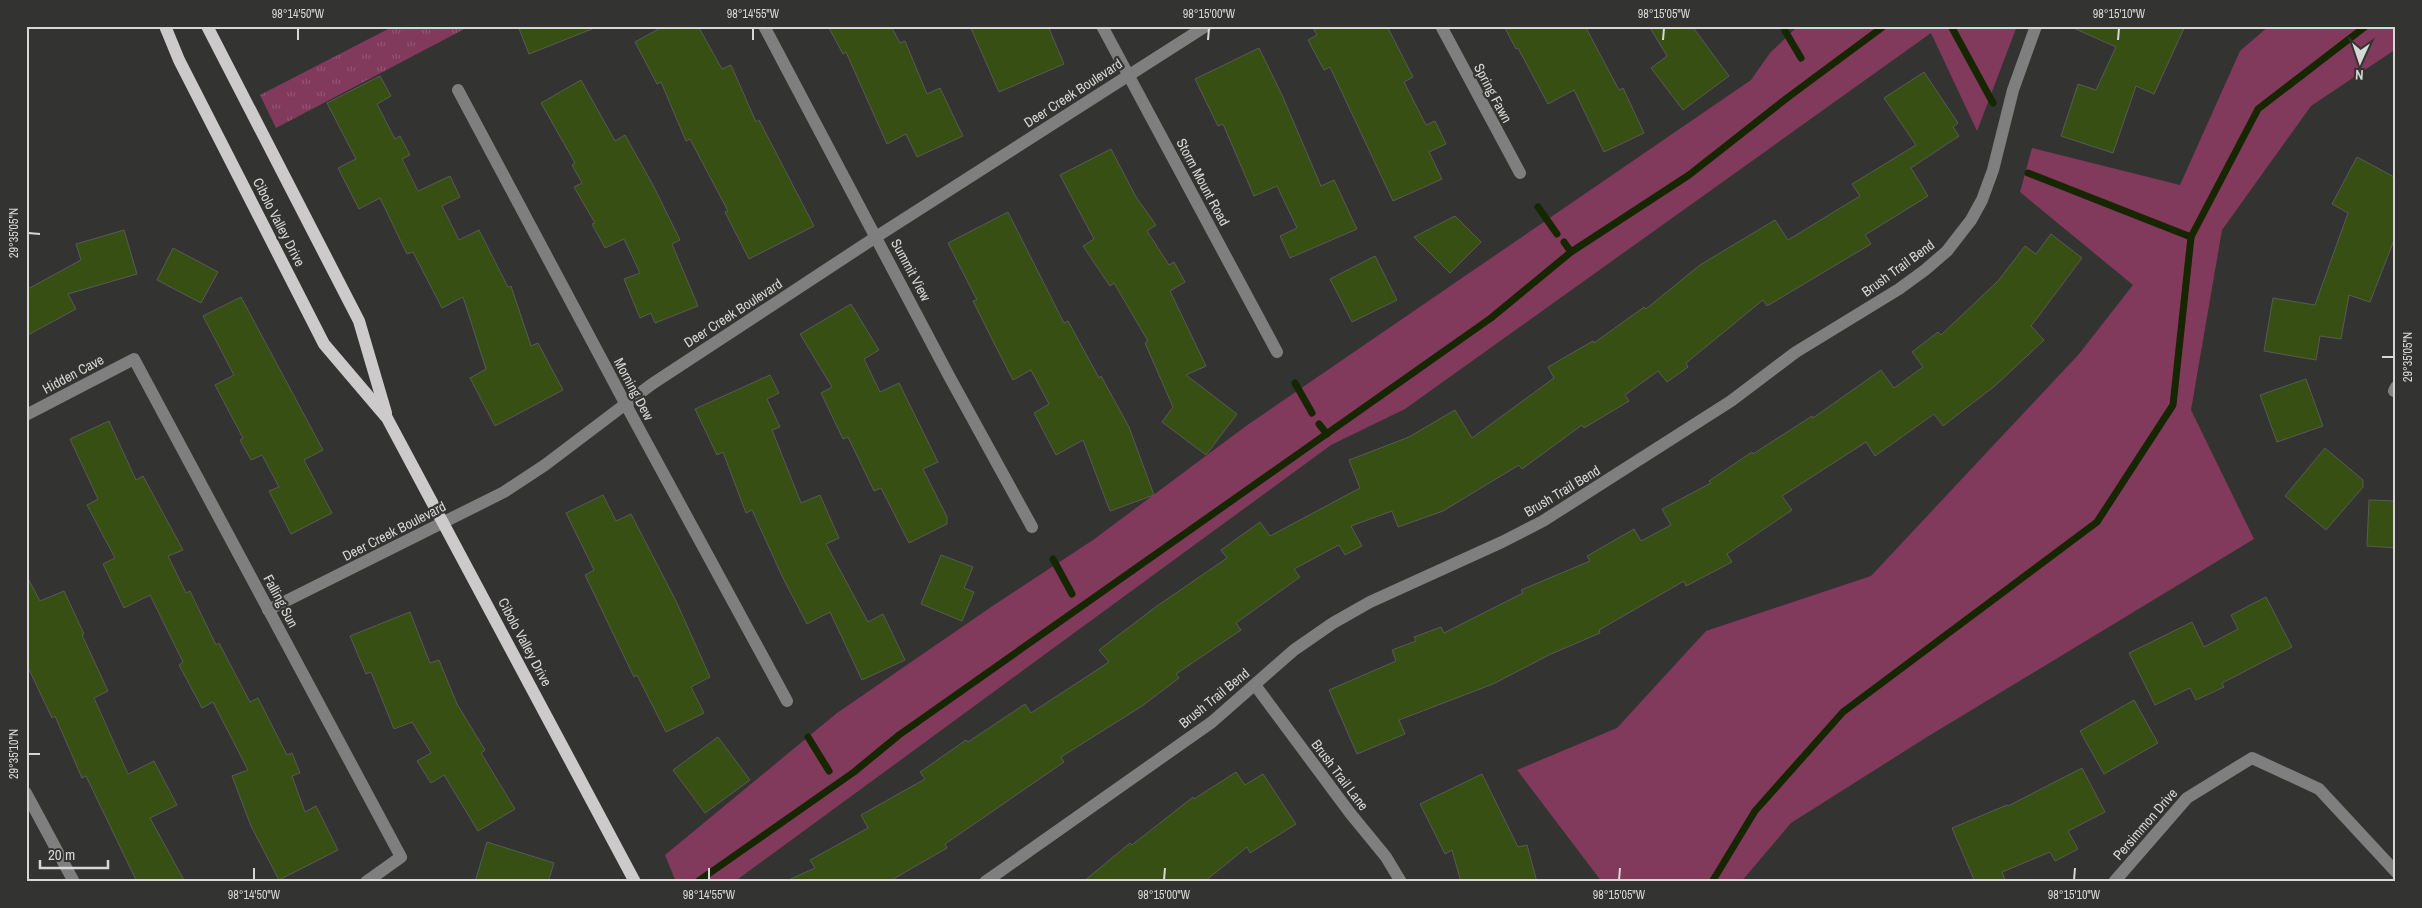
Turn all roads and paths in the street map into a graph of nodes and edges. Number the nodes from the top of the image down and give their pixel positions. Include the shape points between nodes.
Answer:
1 (165, 26) edge
2 (207, 26) edge
3 (764, 26) edge
4 (1102, 26) edge
5 (1206, 26) edge
6 (1441, 26) edge
7 (2036, 26) edge
8 (1128, 75) junction
9 (458, 90) dead end
10 (1520, 173) dead end
11 (876, 237) junction
12 (1277, 352) dead end
13 (134, 359) joint
14 (626, 405) junction
15 (26, 415) edge
16 (387, 418) junction
17 (445, 522) junction
18 (1032, 527) dead end
19 (268, 610) junction
20 (1255, 685) junction
21 (787, 701) dead end
22 (26, 793) edge
23 (2396, 872) edge
24 (74, 882) edge
25 (366, 882) edge
26 (635, 882) edge
27 (986, 882) edge
28 (1402, 882) edge
29 (2114, 882) edge

1 - 16 main road, Cibolo Valley Drive via 179,60 324,344
2 - 16 main road, Cibolo Valley Drive via 359,321
3 - 11 street, Summit View
4 - 8 street, Storm Mount Road
5 - 8 street, Deer Creek Boulevard
6 - 10 street, Spring Fawn
7 - 20 street, Brush Trail Bend via 2013,90 1982,200 1947,251 1925,270 1796,352 1731,401 1590,492 1502,542 1340,619 1294,650
8 - 11 street, Deer Creek Boulevard
8 - 12 street, Storm Mount Road
9 - 14 street, Morning Dew
11 - 14 street, Deer Creek Boulevard via 652,384
11 - 18 street, Summit View
13 - 15 street, Hidden Cave
13 - 19 street, Falling Sun
14 - 17 street, Deer Creek Boulevard via 504,492
14 - 21 street, Morning Dew
16 - 17 main road, Cibolo Valley Drive
17 - 19 street, Deer Creek Boulevard
17 - 26 main road, Cibolo Valley Drive
19 - 25 street, Falling Sun via 401,857
20 - 27 street, Brush Trail Bend via 1212,722
20 - 28 street, Brush Trail Lane
22 - 24 street
23 - 29 street, Persimmon Drive via 2319,789 2252,758 2187,798

